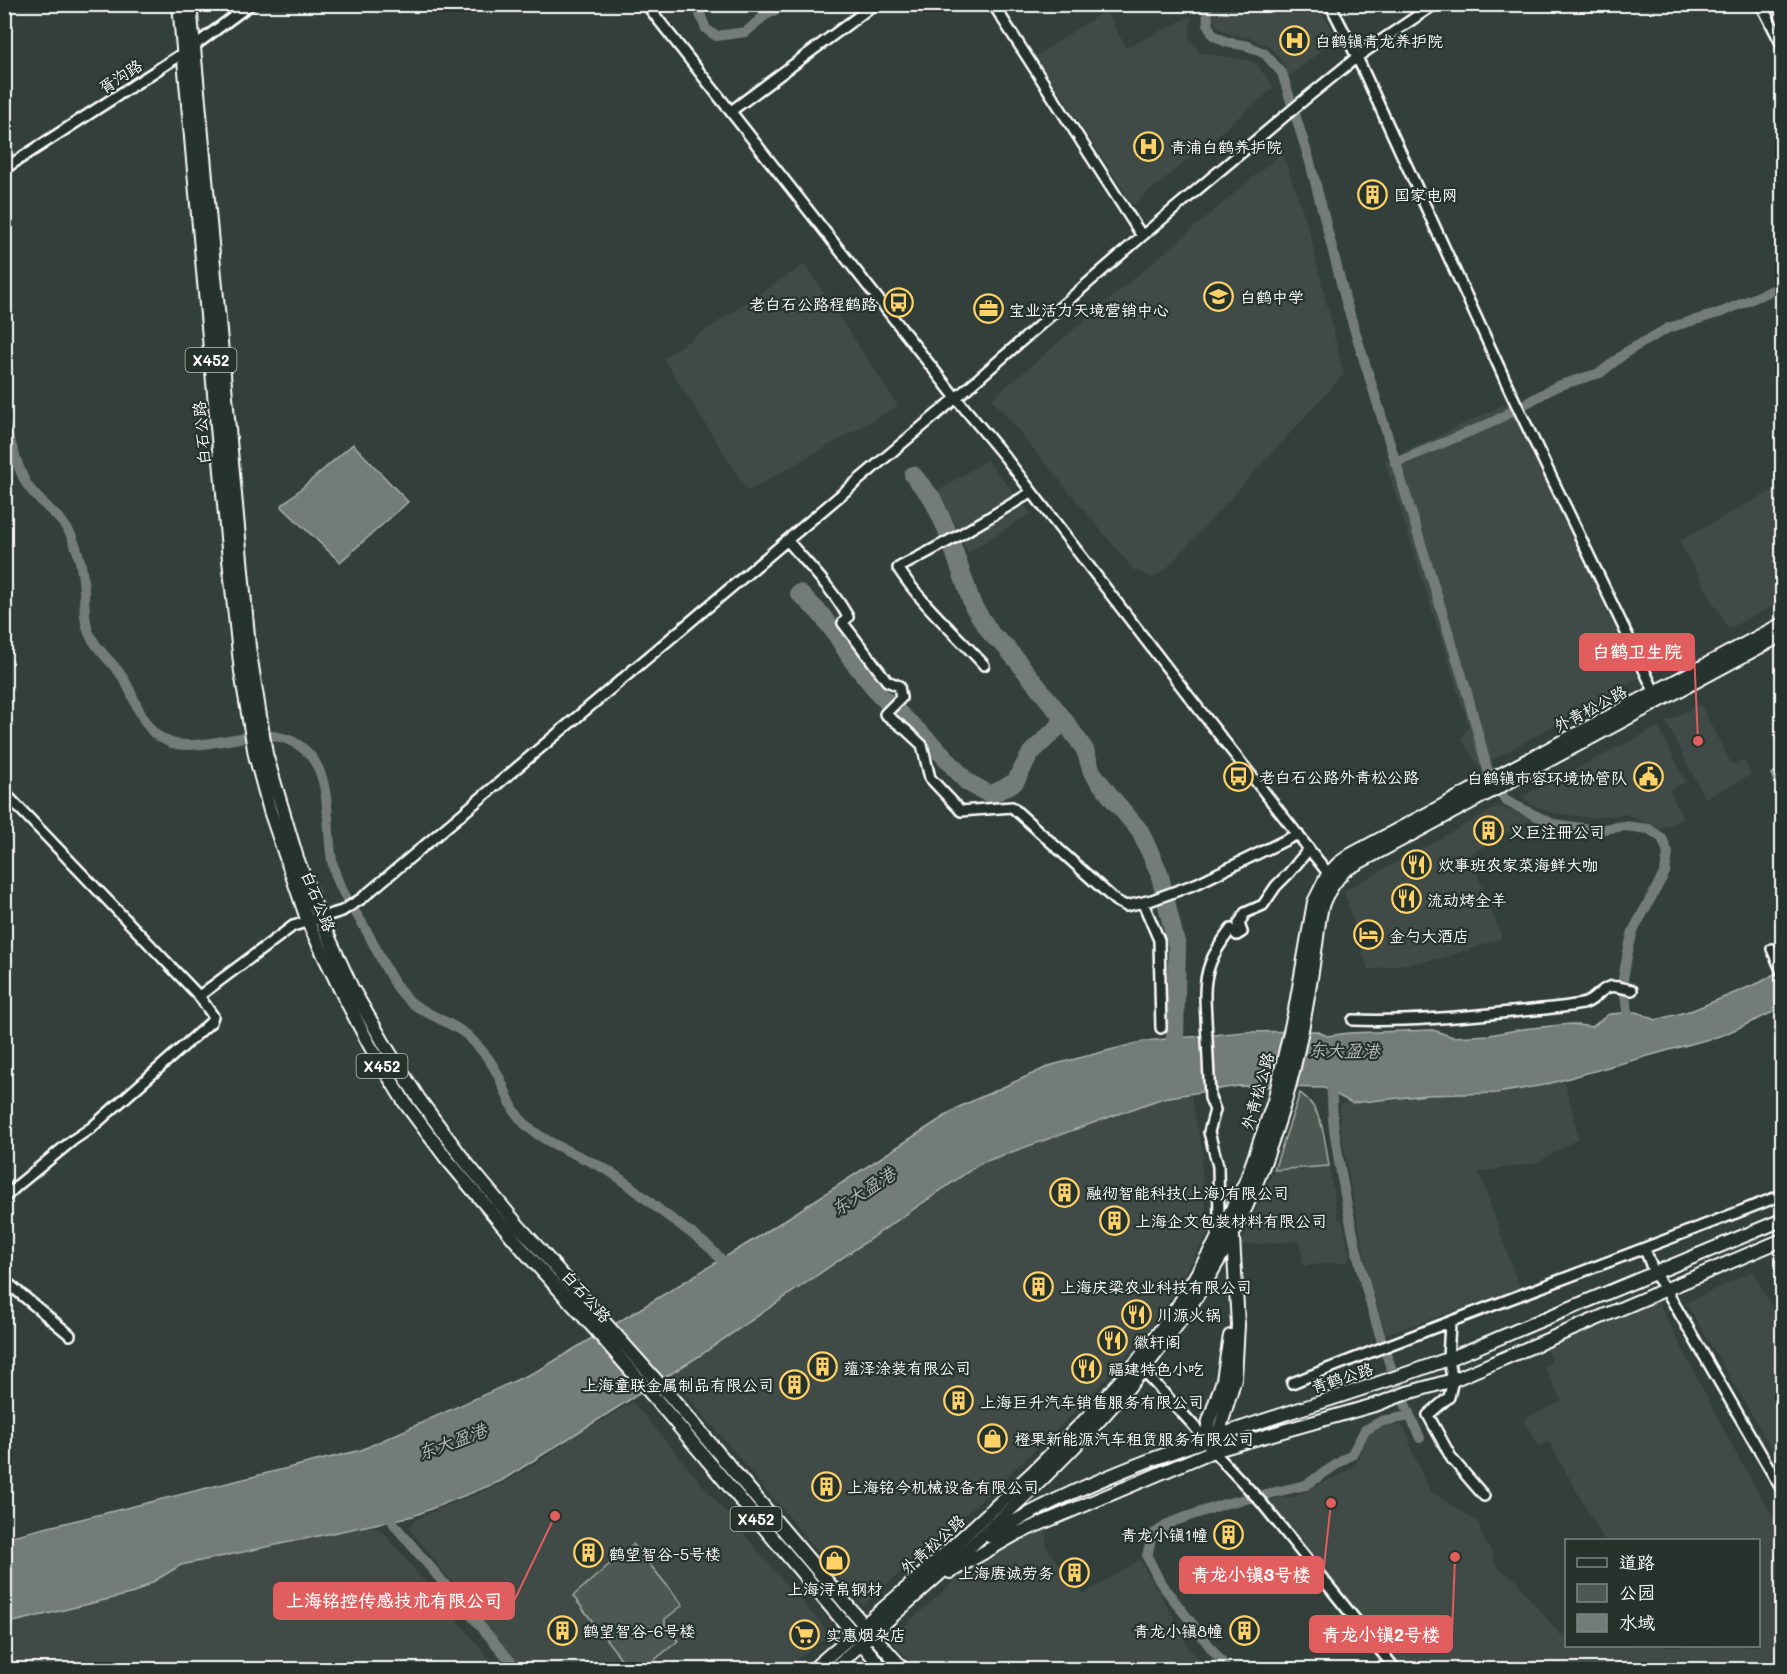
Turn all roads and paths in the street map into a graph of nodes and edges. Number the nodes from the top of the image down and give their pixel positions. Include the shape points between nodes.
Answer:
1 (178, 4) edge
2 (190, 4) edge
3 (250, 4) edge
4 (646, 4) edge
5 (875, 4) edge
6 (993, 4) edge
7 (1330, 4) edge
8 (1435, 4) edge
9 (1761, 4) edge
10 (1782, 45) edge
11 (188, 50) junction
12 (1358, 57) junction
13 (731, 111) junction
14 (4, 169) edge
15 (1142, 236) junction
16 (956, 398) junction
17 (1032, 492) junction
18 (787, 540) junction
19 (1782, 624) edge
20 (1782, 635) edge
21 (984, 665) dead end
22 (1657, 697) junction
23 (4, 792) edge
24 (1298, 834) junction
25 (1309, 849) junction
26 (1332, 877) junction
27 (1148, 902) junction
28 (314, 920) junction
29 (1772, 949) dead end
30 (1782, 970) edge
31 (1632, 990) dead end
32 (199, 996) junction
33 (1353, 1020) dead end
34 (1161, 1028) dead end
35 (1782, 1196) edge
36 (4, 1198) edge
37 (1782, 1220) edge
38 (1229, 1228) junction
39 (1782, 1240) edge
40 (1220, 1246) junction
41 (1645, 1249) junction
42 (1654, 1273) junction
43 (4, 1280) edge
44 (1666, 1290) junction
45 (1450, 1323) junction
46 (599, 1324) junction
47 (70, 1335) dead end
48 (1448, 1359) junction
49 (1140, 1366) junction
50 (1453, 1380) junction
51 (1293, 1383) dead end
52 (1218, 1435) junction
53 (1205, 1440) junction
54 (1213, 1451) junction
55 (1782, 1490) edge
56 (1484, 1496) dead end
57 (969, 1548) junction
58 (925, 1581) junction
59 (868, 1629) junction
60 (852, 1634) junction
61 (861, 1643) junction
62 (812, 1670) edge
63 (832, 1670) edge
64 (884, 1670) edge
65 (904, 1670) edge
66 (1396, 1670) edge

1 - 11 main road, 白石公路 / X452
2 - 11 main road, 白石公路 / X452
3 - 11 street, 胥沟路
4 - 13 street
5 - 13 street
6 - 15 street
7 - 12 street
8 - 12 street
9 - 10 street
11 - 14 street, 胥沟路
11 - 28 main road, 白石公路 / X452 via 241,672 277,834
12 - 15 street
12 - 22 street via 1511,393
13 - 16 street
15 - 16 street
16 - 17 street
16 - 18 street
17 - 21 street via 898,568 947,629
17 - 24 street
18 - 27 street via 840,604 848,616 843,623 860,646 887,681 899,686 901,698 885,714 922,745 930,778 961,811 1012,807 1116,901 1126,906
18 - 28 street via 361,899 342,912
19 - 22 main road, 外青松公路
20 - 22 main road, 外青松公路
22 - 26 main road, 外青松公路 via 1352,854 1339,863
23 - 32 street
24 - 25 street
24 - 27 street
25 - 26 street
25 - 40 street via 1263,905 1245,913 1239,924 1242,932 1237,935 1231,929 1209,965 1205,983 1206,1031 1210,1098 1215,1110 1209,1132 1218,1166
26 - 38 main road, 外青松公路 via 1314,902 1300,1012 1280,1103 1255,1185
27 - 34 street via 1160,940
28 - 32 street via 293,926
28 - 46 main road, 白石公路 / X452 via 340,989 405,1102 479,1198
29 - 30 street
31 - 33 street via 1612,987 1592,1001 1575,1005 1429,1020
32 - 36 street via 213,1017 211,1022 91,1128
35 - 41 street
37 - 42 main road, 青鹤公路
38 - 40 main road, 外青松公路
38 - 52 main road via 1238,1325 1235,1378
39 - 44 main road
40 - 49 main road, 外青松公路 via 1187,1313
40 - 53 main road via 1230,1334 1223,1380
41 - 42 street
41 - 45 street
42 - 44 street
42 - 48 main road, 青鹤公路
43 - 47 street
44 - 50 main road
44 - 55 street
45 - 48 street
45 - 51 street
46 - 59 main road, 白石公路 / X452 via 671,1397
46 - 60 main road, 白石公路 / X452 via 660,1404
48 - 50 street
48 - 52 main road, 青鹤公路
49 - 53 street
49 - 57 main road, 外青松公路 via 1096,1424
49 - 58 main road, 外青松公路
50 - 54 main road
50 - 56 street via 1449,1397 1428,1415 1452,1459
52 - 53 main road, 青鹤公路
52 - 54 main road
53 - 54 street
53 - 57 main road, 青鹤公路 via 1140,1462 1010,1524
54 - 58 main road via 1016,1534
54 - 66 street via 1261,1502
57 - 58 main road, 外青松公路
58 - 59 main road, 外青松公路
59 - 60 main road, 外青松公路
59 - 61 main road, 外青松公路
59 - 65 main road, 白石公路
60 - 61 main road, 白石公路
60 - 62 main road, 外青松公路
61 - 63 main road, 外青松公路
61 - 64 main road, 白石公路

